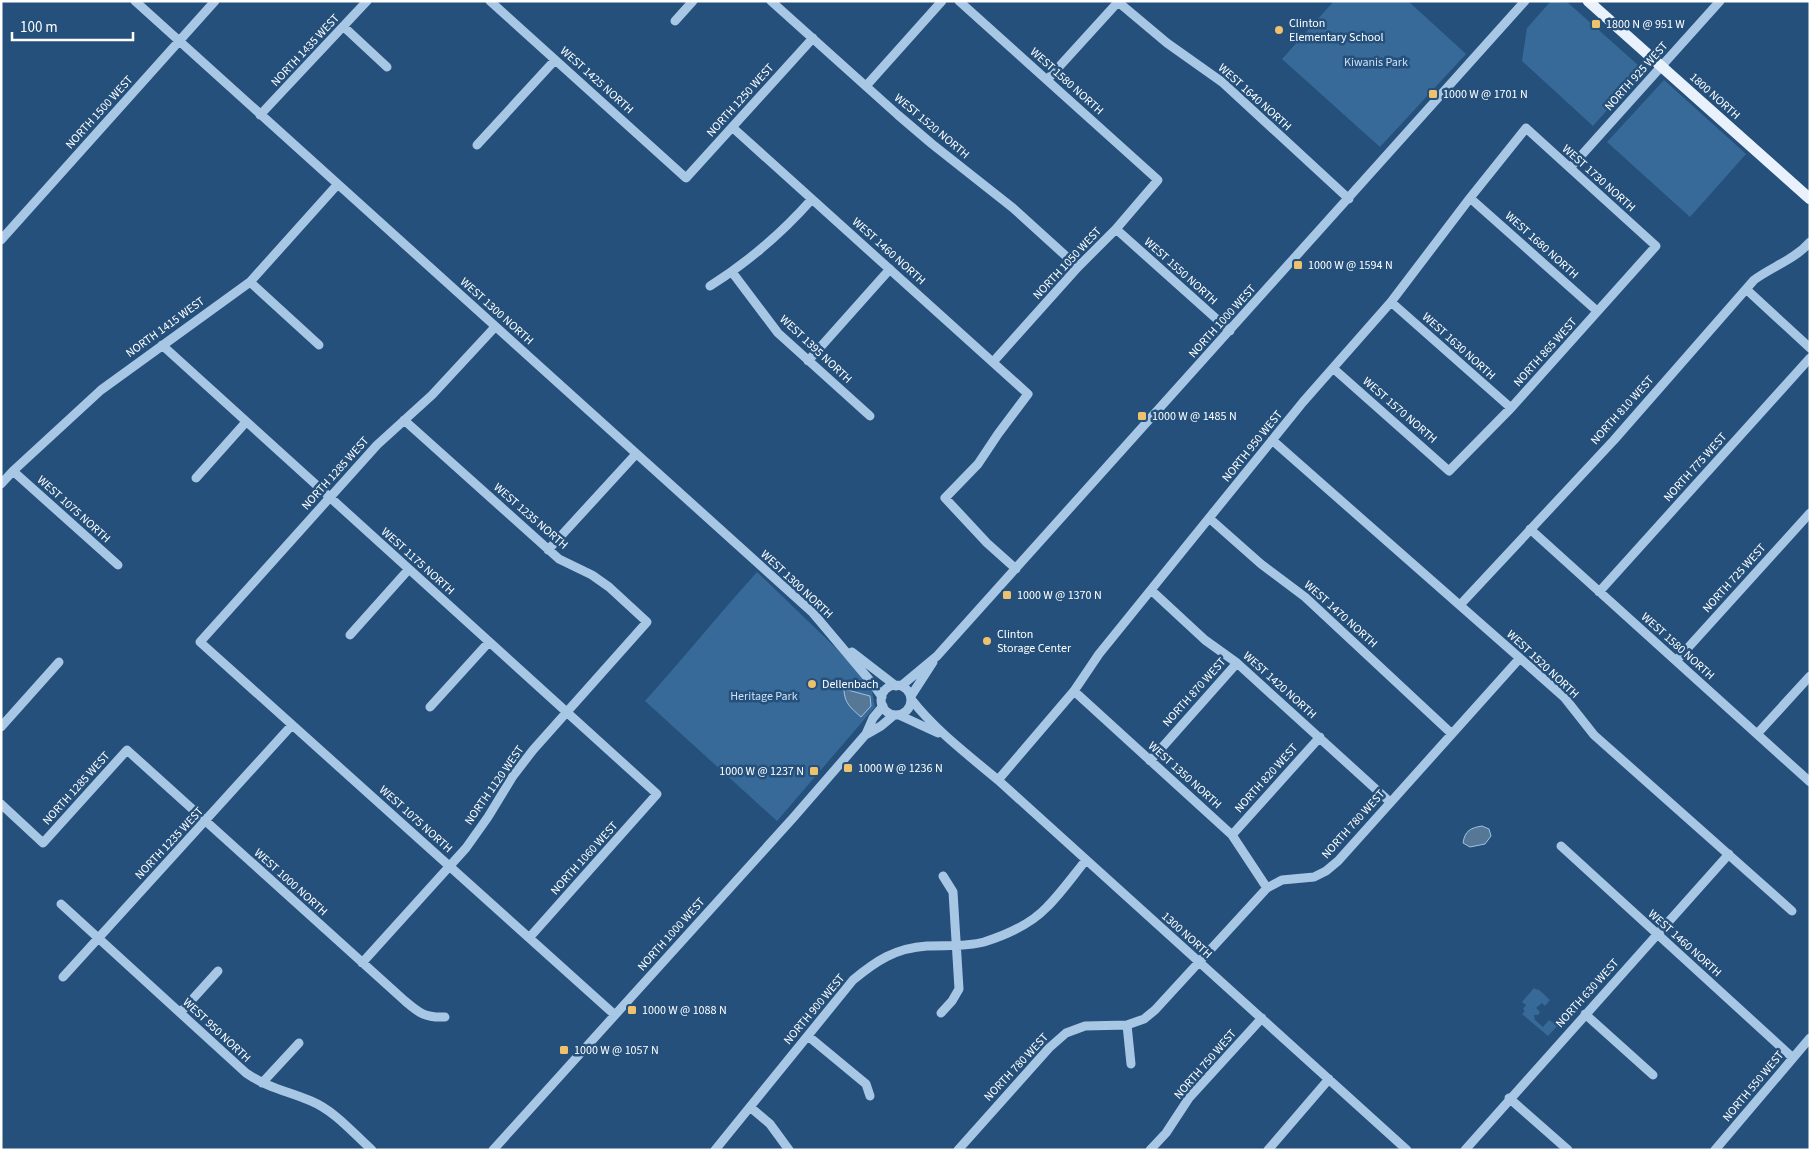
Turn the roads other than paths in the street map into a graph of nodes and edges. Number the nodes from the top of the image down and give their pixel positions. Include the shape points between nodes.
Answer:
1 (135, 1) edge
2 (215, 1) edge
3 (367, 1) edge
4 (490, 1) edge
5 (693, 1) edge
6 (771, 1) edge
7 (942, 1) edge
8 (960, 1) edge
9 (1525, 1) edge
10 (1588, 1) edge
11 (1720, 1) edge
12 (1118, 2) edge
13 (675, 21) dead end
14 (344, 27) junction
15 (813, 38) junction
16 (178, 42) junction
17 (555, 60) junction
18 (1661, 66) junction
19 (387, 67) dead end
20 (1047, 80) junction
21 (866, 86) junction
22 (260, 115) junction
23 (732, 127) junction
24 (1526, 128) joint
25 (477, 145) dead end
26 (1570, 168) junction
27 (686, 178) joint
28 (1158, 180) joint
29 (337, 184) junction
30 (1349, 198) junction
31 (1470, 198) junction
32 (812, 199) junction
33 (1810, 199) edge
34 (1116, 229) junction
35 (1, 240) edge
36 (1810, 242) edge
37 (1656, 246) joint
38 (1078, 267) junction
39 (890, 269) junction
40 (732, 272) junction
41 (250, 282) junction
42 (710, 286) dead end
43 (1746, 289) junction
44 (1391, 302) junction
45 (1597, 311) junction
46 (495, 327) junction
47 (1230, 331) junction
48 (162, 345) junction
49 (319, 345) dead end
50 (1810, 348) edge
51 (1810, 358) edge
52 (808, 361) junction
53 (993, 362) junction
54 (1334, 369) junction
55 (1511, 408) junction
56 (870, 416) dead end
57 (404, 420) junction
58 (246, 422) junction
59 (1272, 440) junction
60 (636, 454) junction
61 (13, 471) junction
62 (1449, 471) joint
63 (196, 478) dead end
64 (1, 484) edge
65 (329, 497) junction
66 (1810, 513) edge
67 (1209, 518) junction
68 (1530, 529) junction
69 (548, 550) junction
70 (118, 565) dead end
71 (1016, 569) junction
72 (409, 570) junction
73 (1151, 590) junction
74 (1599, 592) junction
75 (1460, 605) junction
76 (647, 622) joint
77 (350, 635) dead end
78 (200, 642) joint
79 (489, 642) junction
80 (840, 643) junction
81 (936, 656) junction
82 (1520, 658) junction
83 (1676, 661) junction
84 (59, 662) dead end
85 (1237, 663) junction
86 (1810, 676) edge
87 (898, 686) junction
88 (1074, 691) junction
89 (911, 698) junction
90 (882, 702) junction
91 (430, 707) dead end
92 (567, 713) junction
93 (896, 715) junction
94 (292, 725) junction
95 (1, 727) edge
96 (866, 734) junction
97 (1452, 734) junction
98 (1757, 734) junction
99 (1320, 737) junction
100 (949, 740) junction
101 (128, 750) joint
102 (1150, 761) junction
103 (998, 780) junction
104 (1810, 782) edge
105 (657, 794) joint
106 (1390, 802) junction
107 (1, 804) edge
108 (206, 822) junction
109 (1232, 835) junction
110 (1561, 846) dead end
111 (1729, 854) junction
112 (1086, 860) junction
113 (449, 866) junction
114 (943, 876) dead end
115 (1267, 888) junction
116 (61, 904) dead end
117 (1792, 911) dead end
118 (1657, 934) junction
119 (99, 938) junction
120 (529, 938) junction
121 (956, 945) junction
122 (1198, 962) junction
123 (362, 963) junction
124 (218, 971) dead end
125 (63, 978) dead end
126 (180, 1012) junction
127 (941, 1013) dead end
128 (1585, 1014) junction
129 (615, 1015) junction
130 (445, 1017) dead end
131 (1262, 1018) junction
132 (1127, 1025) junction
133 (808, 1036) junction
134 (1810, 1038) edge
135 (299, 1043) dead end
136 (1793, 1058) junction
137 (1131, 1064) dead end
138 (1653, 1075) dead end
139 (1329, 1079) junction
140 (262, 1084) junction
141 (870, 1096) dead end
142 (1510, 1098) junction
143 (750, 1107) junction
144 (372, 1150) edge
145 (493, 1150) edge
146 (715, 1150) edge
147 (789, 1150) edge
148 (958, 1150) edge
149 (1150, 1150) edge
150 (1268, 1150) edge
151 (1407, 1150) edge
152 (1464, 1150) edge
153 (1568, 1150) edge
154 (1715, 1150) edge

1 - 16 street, WEST 1300 NORTH
2 - 16 street, NORTH 1500 WEST
3 - 14 street, NORTH 1435 WEST
4 - 17 street, WEST 1425 NORTH
5 - 13 street
6 - 15 street, WEST 1520 NORTH
7 - 21 street
8 - 20 street, WEST 1580 NORTH
9 - 30 street, NORTH 1000 WEST
10 - 18 main road, 1800 NORTH
11 - 18 street, NORTH 925 WEST
12 - 20 street
12 - 30 street, WEST 1640 NORTH via 1167,44 1222,82
14 - 19 street
14 - 22 street, NORTH 1435 WEST
15 - 21 street, WEST 1520 NORTH
15 - 23 street, NORTH 1250 WEST
16 - 22 street, WEST 1300 NORTH
16 - 35 street, NORTH 1500 WEST
17 - 25 street
17 - 27 street, WEST 1425 NORTH
18 - 26 street, NORTH 925 WEST
18 - 33 main road, 1800 NORTH
20 - 28 street, WEST 1580 NORTH
21 - 38 street, WEST 1520 NORTH via 1013,208
22 - 29 street, WEST 1300 NORTH
23 - 27 street, NORTH 1250 WEST
23 - 32 street, WEST 1460 NORTH
24 - 26 street, WEST 1730 NORTH
24 - 31 street, NORTH 950 WEST
26 - 37 street, WEST 1730 NORTH
28 - 34 street, NORTH 1050 WEST
29 - 41 street, NORTH 1415 WEST
29 - 46 street, WEST 1300 NORTH
30 - 47 street, NORTH 1000 WEST
31 - 44 street, NORTH 950 WEST
31 - 45 street, WEST 1680 NORTH
32 - 39 street, WEST 1460 NORTH
32 - 40 street via 775,238
34 - 38 street, NORTH 1050 WEST
34 - 47 street, WEST 1550 NORTH
36 - 43 street, NORTH 810 WEST via 1786,262 1754,280
37 - 45 street, NORTH 865 WEST
38 - 53 street, NORTH 1050 WEST
39 - 52 street
39 - 53 street, WEST 1460 NORTH
40 - 42 street
40 - 52 street, WEST 1395 NORTH via 778,333
41 - 48 street, NORTH 1415 WEST
41 - 49 street
43 - 50 street
43 - 68 street, NORTH 810 WEST via 1614,440
44 - 54 street, NORTH 950 WEST
44 - 55 street, WEST 1630 NORTH
45 - 55 street, NORTH 865 WEST
46 - 57 street, NORTH 1285 WEST via 432,395
46 - 60 street, WEST 1300 NORTH
47 - 71 street, NORTH 1000 WEST
48 - 58 street, WEST 1175 NORTH
48 - 61 street, NORTH 1415 WEST via 101,390
51 - 74 street, NORTH 775 WEST
52 - 56 street, WEST 1395 NORTH
53 - 71 street, WEST 1460 NORTH via 1028,394 978,464 945,498
54 - 59 street, NORTH 950 WEST
54 - 62 street, WEST 1570 NORTH
55 - 62 street, NORTH 865 WEST
57 - 65 street, NORTH 1285 WEST
57 - 69 street, WEST 1235 NORTH
58 - 63 street
58 - 65 street, WEST 1175 NORTH
59 - 67 street, NORTH 950 WEST
59 - 75 street, WEST 1520 NORTH
60 - 69 street
60 - 80 street, WEST 1300 NORTH via 813,613
61 - 64 street, NORTH 1415 WEST
61 - 70 street, WEST 1075 NORTH
65 - 72 street, WEST 1175 NORTH
65 - 78 street, NORTH 1285 WEST
66 - 83 street, NORTH 725 WEST
67 - 73 street, NORTH 950 WEST
67 - 97 street, WEST 1470 NORTH via 1261,564 1306,597
68 - 74 street, WEST 1580 NORTH
68 - 75 street, NORTH 810 WEST
69 - 76 street, WEST 1235 NORTH via 609,586
71 - 81 street, NORTH 1000 WEST
72 - 77 street
72 - 79 street, WEST 1175 NORTH
73 - 85 street, WEST 1420 NORTH via 1205,640
73 - 88 street, NORTH 950 WEST via 1099,654
74 - 83 street, WEST 1580 NORTH
75 - 82 street, WEST 1520 NORTH
76 - 92 street, NORTH 1120 WEST
78 - 94 street, WEST 1075 NORTH
79 - 91 street
79 - 92 street, WEST 1175 NORTH
80 - 87 street, WEST 1300 NORTH
80 - 90 street, WEST 1300 NORTH via 872,683
81 - 87 street, NORTH 1000 WEST
81 - 89 street, NORTH 1000 WEST
82 - 97 street, NORTH 780 WEST
82 - 111 street, WEST 1520 NORTH via 1564,697 1594,735
83 - 98 street, WEST 1580 NORTH
84 - 95 street
85 - 99 street, WEST 1420 NORTH
85 - 102 street, NORTH 870 WEST
86 - 98 street
87 - 89 street
87 - 90 street via 887,689
88 - 102 street, WEST 1350 NORTH
88 - 103 street, NORTH 950 WEST
89 - 93 street via 907,710
89 - 100 street, 1300 NORTH
90 - 93 street via 889,714
90 - 96 street, NORTH 1000 WEST
92 - 105 street, WEST 1175 NORTH
92 - 113 street, NORTH 1120 WEST via 513,776 466,848
93 - 96 street, NORTH 1000 WEST
93 - 100 street, 1300 NORTH
94 - 108 street, NORTH 1235 WEST
94 - 113 street, WEST 1075 NORTH
96 - 129 street, NORTH 1000 WEST
97 - 106 street, NORTH 780 WEST
98 - 104 street, WEST 1580 NORTH
99 - 106 street, WEST 1420 NORTH
99 - 109 street, NORTH 820 WEST
100 - 103 street, 1300 NORTH
101 - 107 street, NORTH 1285 WEST via 43,843
101 - 108 street, WEST 1000 NORTH
102 - 109 street, WEST 1350 NORTH
103 - 112 street, 1300 NORTH
105 - 120 street, NORTH 1060 WEST
106 - 115 street, NORTH 780 WEST via 1326,871 1314,877 1282,880
108 - 119 street, NORTH 1235 WEST
108 - 123 street, WEST 1000 NORTH
109 - 115 street, WEST 1350 NORTH
110 - 118 street, WEST 1460 NORTH
111 - 117 street, WEST 1520 NORTH
111 - 118 street, NORTH 630 WEST
112 - 121 street, NORTH 900 WEST via 1046,908 1025,924 982,942
112 - 122 street, 1300 NORTH
113 - 120 street, WEST 1075 NORTH
113 - 123 street, NORTH 1120 WEST
114 - 121 street via 953,892
115 - 122 street, NORTH 780 WEST
116 - 119 street, WEST 950 NORTH
118 - 128 street, NORTH 630 WEST
118 - 136 street, WEST 1460 NORTH
119 - 125 street, NORTH 1235 WEST
119 - 126 street, WEST 950 NORTH
120 - 129 street, WEST 1075 NORTH
121 - 127 street via 959,989
121 - 133 street, NORTH 900 WEST via 898,951 876,961 853,980
122 - 131 street, 1300 NORTH
122 - 132 street, NORTH 780 WEST via 1155,1010 1144,1019
123 - 130 street, WEST 1000 NORTH via 420,1013 432,1018
124 - 126 street
126 - 140 street, WEST 950 NORTH
128 - 138 street
128 - 142 street, NORTH 630 WEST
129 - 145 street, NORTH 1000 WEST
131 - 139 street, 1300 NORTH
131 - 149 street, NORTH 750 WEST via 1189,1098 1166,1133
132 - 137 street
132 - 148 street, NORTH 780 WEST via 1085,1026 1066,1034 1049,1048
133 - 141 street via 866,1084
133 - 143 street, NORTH 900 WEST
134 - 136 street, NORTH 550 WEST
135 - 140 street
136 - 154 street, NORTH 550 WEST
139 - 150 street
139 - 151 street, 1300 NORTH
140 - 144 street, WEST 950 NORTH via 324,1108
142 - 152 street, NORTH 630 WEST
142 - 153 street
143 - 146 street, NORTH 900 WEST
143 - 147 street via 770,1124

